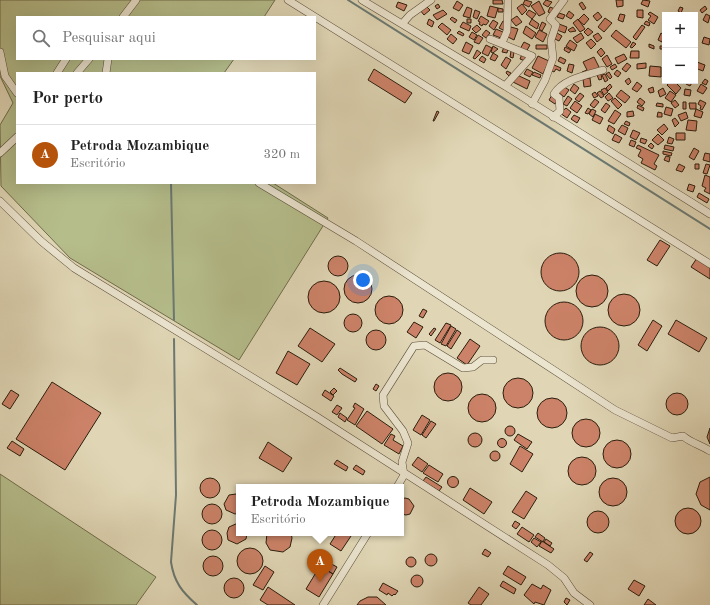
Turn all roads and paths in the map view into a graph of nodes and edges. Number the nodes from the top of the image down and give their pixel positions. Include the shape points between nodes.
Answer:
1 (136, 0) edge
2 (288, 0) edge
3 (362, 0) edge
4 (431, 0) edge
5 (508, 0) edge
6 (564, 0) edge
7 (124, 16) edge
8 (314, 16) edge
9 (316, 18) edge
10 (402, 24) junction
11 (490, 39) dead end
12 (502, 43) junction
13 (0, 52) edge
14 (88, 60) edge
15 (108, 60) edge
16 (603, 70) dead end
17 (78, 72) edge
18 (106, 72) edge
19 (545, 80) junction
20 (505, 86) junction
21 (558, 87) junction
22 (16, 92) edge
23 (532, 104) junction
24 (553, 117) junction
25 (16, 138) edge
26 (0, 153) edge
27 (261, 184) edge
28 (0, 201) edge
29 (710, 214) edge
30 (710, 264) edge
31 (493, 360) dead end
32 (710, 451) edge
33 (404, 475) junction
34 (399, 484) edge
35 (366, 536) edge
36 (323, 605) edge
37 (590, 605) edge

1 - 7 street
2 - 8 street
3 - 10 street
4 - 10 street
5 - 12 street via 507,31
6 - 19 street via 550,19 556,25 551,40 553,58
9 - 30 street
10 - 20 street
11 - 12 street
12 - 20 street via 532,56
13 - 22 street via 5,76
14 - 17 street
15 - 18 street
16 - 21 street
19 - 21 street
19 - 23 street
20 - 23 street
21 - 24 street via 554,94 560,98 560,111
23 - 24 street
24 - 29 street
25 - 26 street
27 - 32 street via 356,241 615,410 666,436 683,436
28 - 33 street via 41,241 74,268 310,413
31 - 33 street via 482,360 473,367 462,368 425,345 414,346 383,395 384,406 403,431 408,443 402,462
33 - 34 street
33 - 37 street via 548,565 564,578 574,593
35 - 36 street

